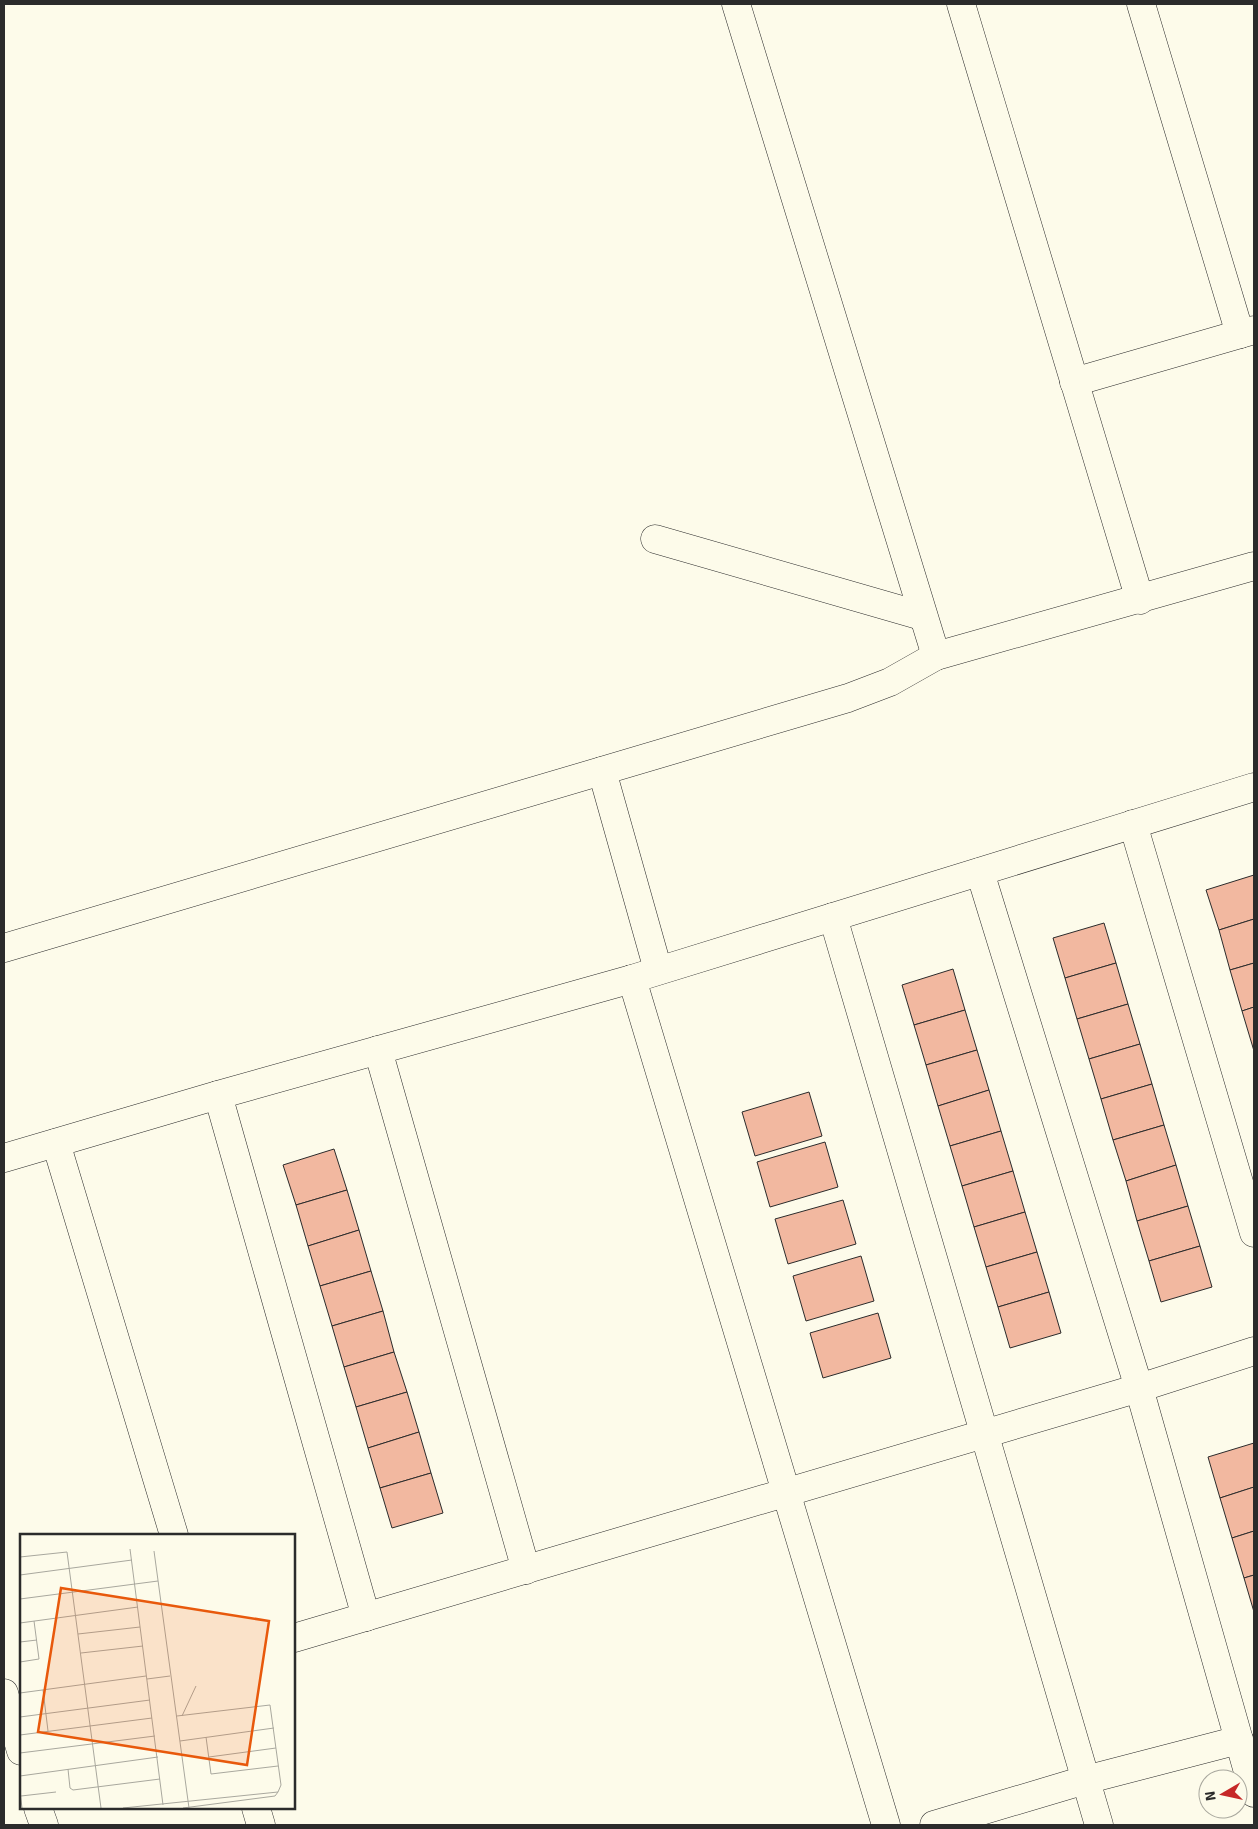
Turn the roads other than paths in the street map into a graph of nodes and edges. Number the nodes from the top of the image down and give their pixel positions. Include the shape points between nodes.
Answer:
1 (736, 4) edge
2 (962, 4) edge
3 (1141, 4) edge
4 (1247, 332) edge
5 (1074, 382) junction
6 (655, 540) dead end
7 (1254, 566) edge
8 (1140, 600) junction
9 (922, 616) junction
10 (936, 656) junction
11 (602, 771) junction
12 (1254, 787) edge
13 (1133, 824) junction
14 (980, 872) junction
15 (832, 917) junction
16 (4, 948) edge
17 (658, 970) junction
18 (632, 979) junction
19 (378, 1050) junction
20 (218, 1094) junction
21 (56, 1143) junction
22 (4, 1158) edge
23 (1254, 1232) edge
24 (1254, 1351) edge
25 (1139, 1388) junction
26 (985, 1433) junction
27 (786, 1492) junction
28 (174, 1534) edge
29 (526, 1570) junction
30 (366, 1618) junction
31 (295, 1638) edge
32 (4, 1693) edge
33 (12, 1719) edge
34 (1239, 1740) junction
35 (20, 1747) edge
36 (1085, 1780) junction
37 (1254, 1792) edge
38 (38, 1809) edge
39 (256, 1809) edge
40 (44, 1825) edge
41 (261, 1825) edge
42 (886, 1825) edge
43 (934, 1825) edge
44 (1099, 1825) edge

1 - 9 street
2 - 5 street
3 - 4 street
4 - 5 street
5 - 8 street
6 - 9 street
7 - 8 street
8 - 10 street
9 - 10 street
10 - 11 street via 890,682 848,698
11 - 16 street
11 - 17 street
12 - 13 street
13 - 14 street
13 - 23 street
14 - 15 street
14 - 25 street
15 - 17 street
15 - 26 street
17 - 18 street
18 - 19 street
18 - 27 street
19 - 20 street
19 - 29 street
20 - 21 street
20 - 30 street
21 - 22 street
21 - 28 street
24 - 25 street
25 - 26 street
25 - 34 street
26 - 27 street
26 - 36 street
27 - 29 street
27 - 42 street
29 - 30 street
30 - 31 street
32 - 33 street
33 - 35 street
34 - 36 street
34 - 37 street
36 - 43 street
36 - 44 street
38 - 40 street
39 - 41 street

